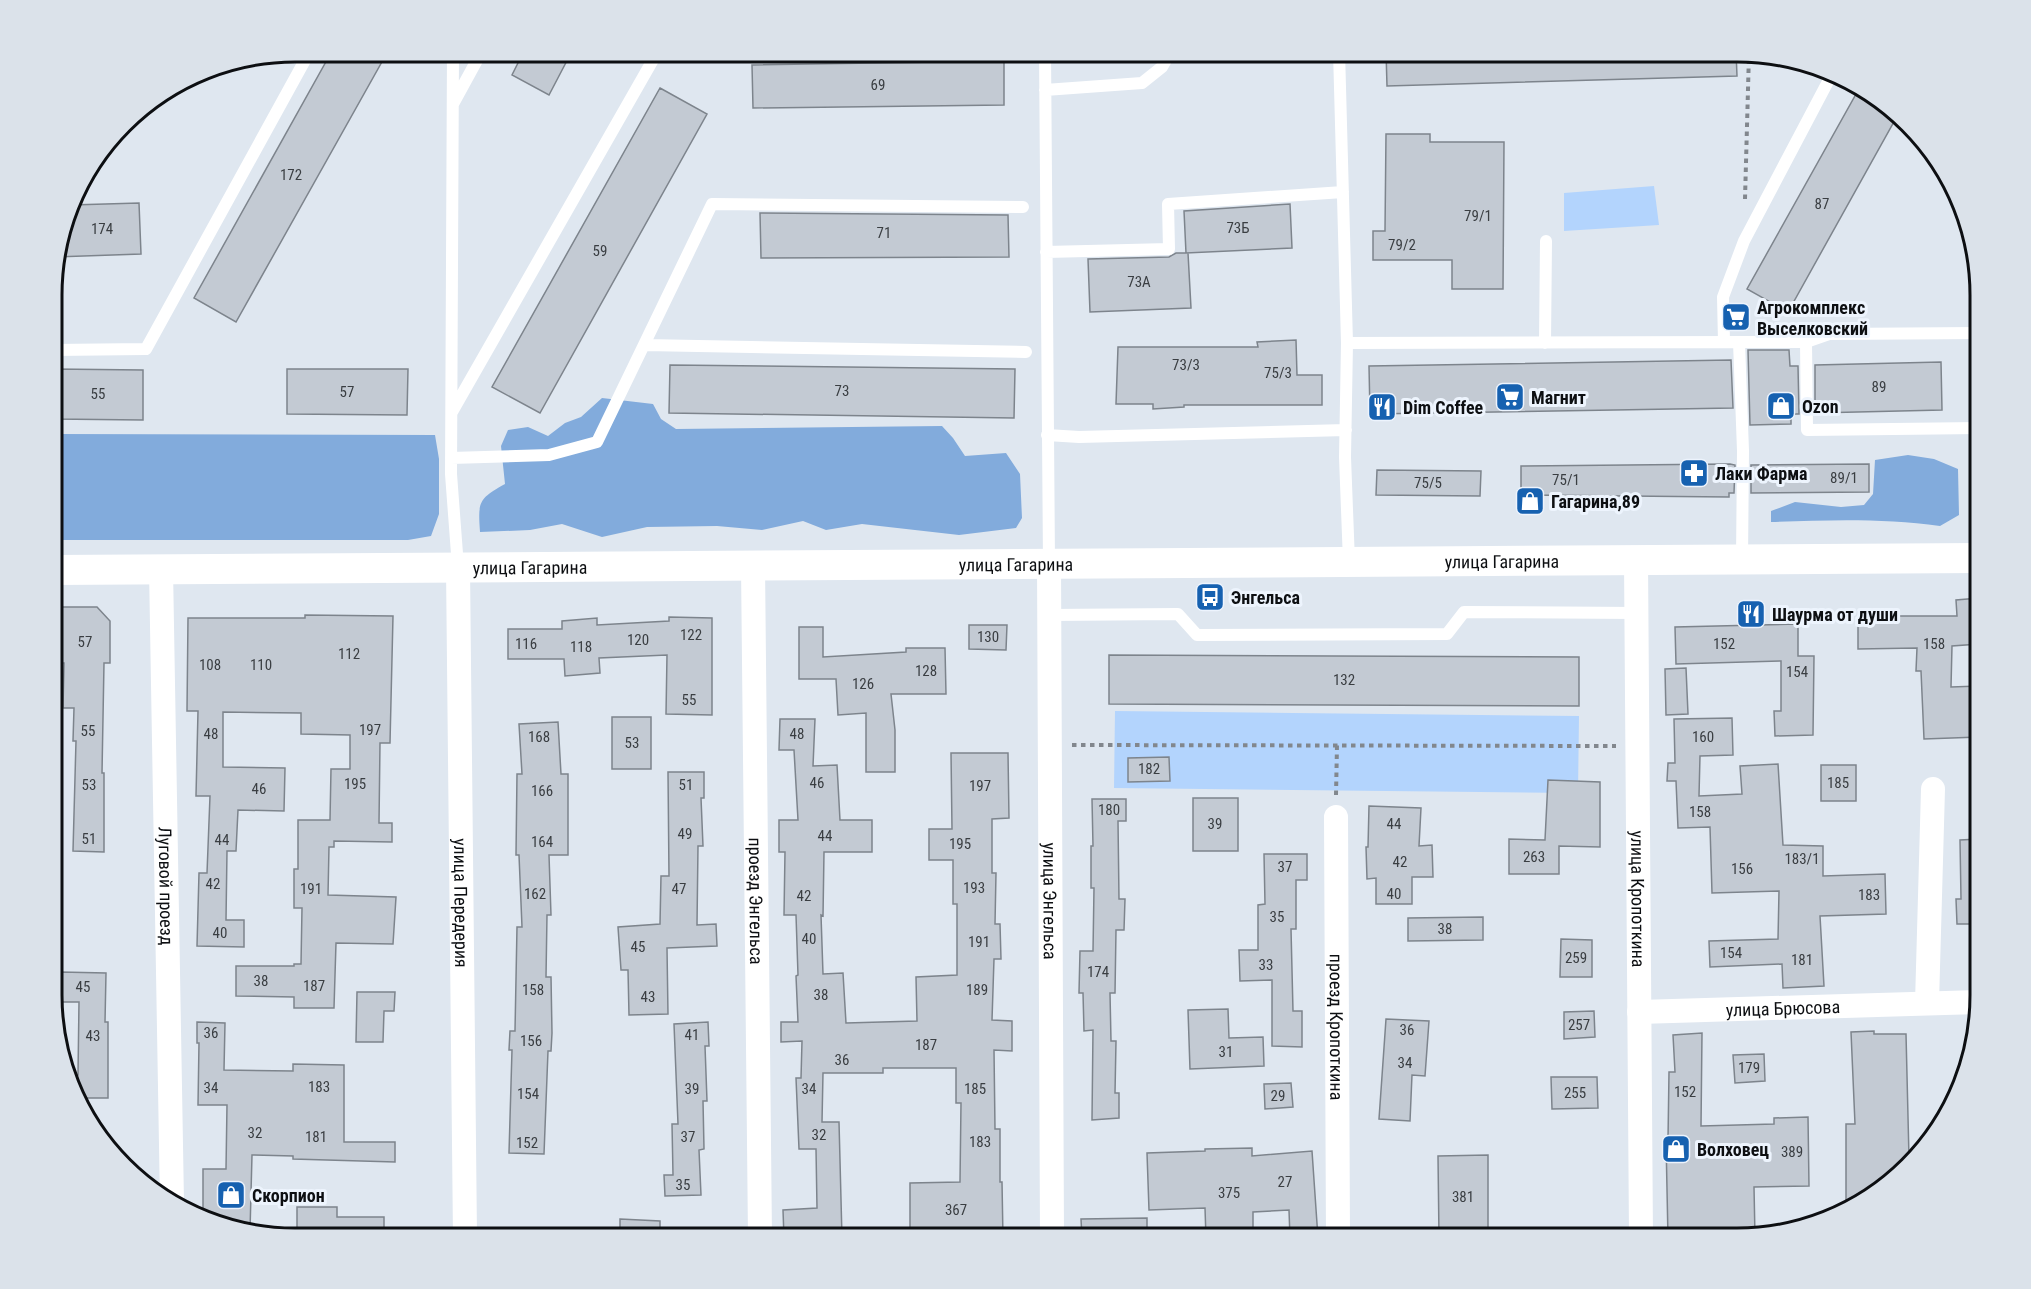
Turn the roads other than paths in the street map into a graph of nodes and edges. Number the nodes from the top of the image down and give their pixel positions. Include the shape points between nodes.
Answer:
1 (304, 62) edge
2 (453, 62) edge
3 (476, 62) edge
4 (652, 62) edge
5 (1045, 62) edge
6 (1165, 62) edge
7 (1339, 62) edge
8 (1829, 80) edge
9 (1046, 90) junction
10 (453, 105) junction
11 (1343, 192) junction
12 (1023, 207) dead end
13 (1546, 241) dead end
14 (1047, 252) junction
15 (1970, 333) edge
16 (1545, 342) junction
17 (1724, 342) junction
18 (1739, 342) junction
19 (1806, 342) junction
20 (1347, 343) junction
21 (645, 345) junction
22 (62, 350) edge
23 (1026, 352) dead end
24 (452, 412) junction
25 (1970, 428) edge
26 (1346, 430) junction
27 (1047, 435) junction
28 (451, 458) junction
29 (1970, 558) edge
30 (1636, 560) junction
31 (1742, 560) junction
32 (1349, 561) junction
33 (1049, 564) junction
34 (753, 565) junction
35 (458, 567) junction
36 (161, 568) junction
37 (62, 570) edge
38 (1637, 613) junction
39 (1049, 615) junction
40 (1933, 789) dead end
41 (1336, 817) road end
42 (1969, 1002) edge
43 (1927, 1003) junction
44 (1639, 1012) junction
45 (172, 1192) edge
46 (465, 1228) edge
47 (760, 1228) edge
48 (1053, 1228) edge
49 (1338, 1228) edge
50 (1641, 1228) edge

1 - 22 lane via 146,349
2 - 10 lane
3 - 10 lane
4 - 24 lane
5 - 9 lane
6 - 9 lane via 1142,83
7 - 11 lane
8 - 17 lane via 1744,241 1723,297
9 - 14 lane
10 - 24 lane
11 - 14 lane via 1168,204 1169,249
11 - 20 lane
12 - 21 lane via 712,204
13 - 16 lane
14 - 27 lane
15 - 19 lane via 1829,334
16 - 17 lane
16 - 20 lane
17 - 18 lane
18 - 19 lane
18 - 31 lane
19 - 25 lane via 1807,430
20 - 26 lane
21 - 23 lane
21 - 28 lane via 597,442 549,455
24 - 28 lane
26 - 27 lane
26 - 32 lane
27 - 33 lane
28 - 35 lane
29 - 31 street, улица Гагарина
30 - 31 street, улица Гагарина
30 - 32 street, улица Гагарина
30 - 38 street, улица Кропоткина
32 - 33 street, улица Гагарина
33 - 34 street, улица Гагарина
33 - 39 street, улица Энгельса
34 - 35 street, улица Гагарина
34 - 47 street, проезд Энгельса
35 - 36 street, улица Гагарина
35 - 46 street, улица Передерия
36 - 37 street, улица Гагарина
36 - 45 street, Луговой проезд
38 - 39 lane via 1464,612 1447,634 1221,635 1197,635 1178,614
38 - 44 street, улица Кропоткина
39 - 48 street, улица Энгельса
40 - 43 street
41 - 49 street, проезд Кропоткина
42 - 43 street, улица Брюсова
43 - 44 street, улица Брюсова
44 - 50 street, улица Кропоткина

